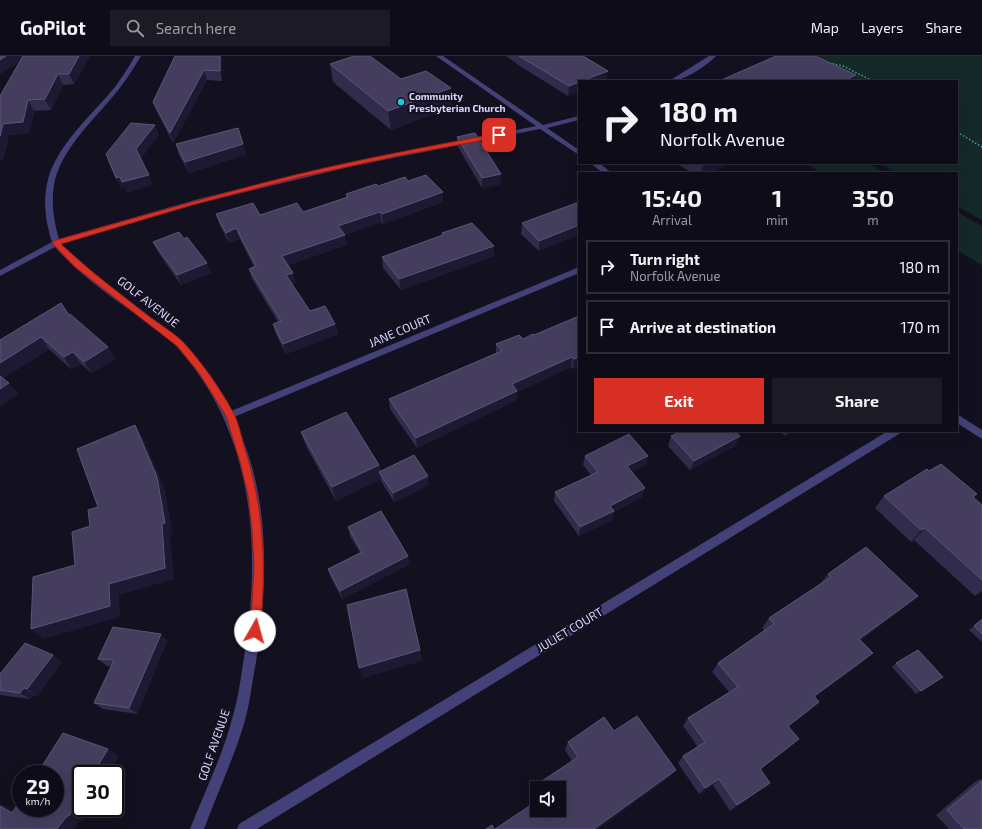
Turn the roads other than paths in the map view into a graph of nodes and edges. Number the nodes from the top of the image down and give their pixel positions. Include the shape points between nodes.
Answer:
1 (138, 56) edge
2 (439, 56) edge
3 (713, 56) edge
4 (674, 80) edge
5 (578, 118) edge
6 (542, 127) junction
7 (578, 152) edge
8 (595, 164) edge
9 (607, 172) edge
10 (56, 243) junction
11 (578, 270) edge
12 (0, 274) edge
13 (230, 415) junction
14 (958, 419) edge
15 (894, 432) edge
16 (982, 435) edge
17 (197, 829) edge
18 (244, 829) edge

1 - 10 street via 116,89 75,136 55,172 49,197
2 - 6 street
3 - 4 street
5 - 6 street
6 - 7 street
6 - 10 street via 300,175 195,202
8 - 9 street
10 - 12 street
10 - 13 street, GOLF AVENUE via 78,265 180,344 202,370
11 - 13 street, JANE COURT
13 - 17 street, GOLF AVENUE via 253,495 259,565 258,604 238,724
14 - 16 street
15 - 18 street, JULIET COURT

